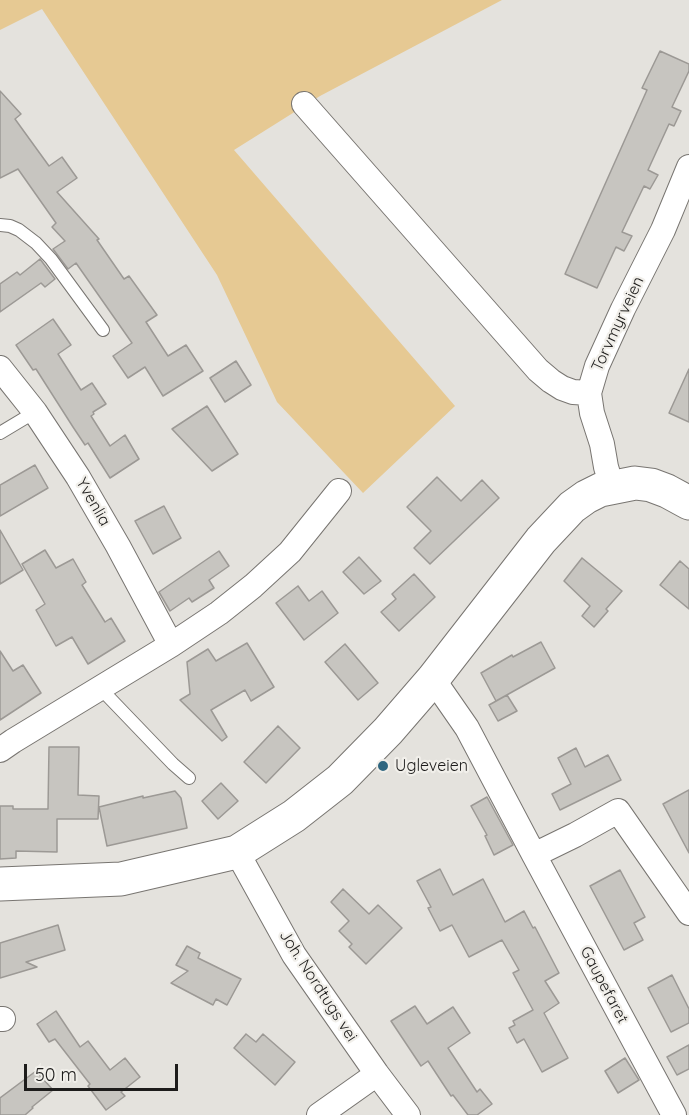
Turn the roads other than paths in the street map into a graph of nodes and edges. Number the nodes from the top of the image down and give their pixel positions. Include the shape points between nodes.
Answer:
1 (304, 104) dead end
2 (689, 167) edge
3 (0, 225) edge
4 (103, 330) dead end
5 (0, 368) edge
6 (590, 393) junction
7 (35, 412) junction
8 (0, 433) edge
9 (612, 487) junction
10 (339, 491) dead end
11 (689, 502) edge
12 (171, 645) junction
13 (433, 679) junction
14 (100, 688) junction
15 (0, 750) edge
16 (189, 778) dead end
17 (237, 852) junction
18 (534, 855) junction
19 (0, 884) edge
20 (689, 913) edge
21 (377, 1074) junction
22 (319, 1115) edge
23 (408, 1115) edge
24 (674, 1115) edge

1 - 6 street via 538,370 562,388
2 - 6 street, Torvmyrveien via 597,366
3 - 4 lane via 19,230 43,251
5 - 7 street, Yvenlia
6 - 9 street, Torvmyrveien
7 - 8 lane
7 - 12 street, Yvenlia via 84,487
9 - 11 street via 651,485
9 - 13 street via 586,497 558,521
10 - 12 street via 290,552 253,586
12 - 14 street
13 - 17 street via 340,780 294,816
13 - 18 street, Gaupefaret via 467,728
14 - 15 street
14 - 16 lane
17 - 19 street via 121,879
17 - 21 street, Joh. Nordtugs vei via 294,956
18 - 20 street via 618,811
18 - 24 street, Gaupefaret
21 - 22 street
21 - 23 street, Joh. Nordtugs vei

